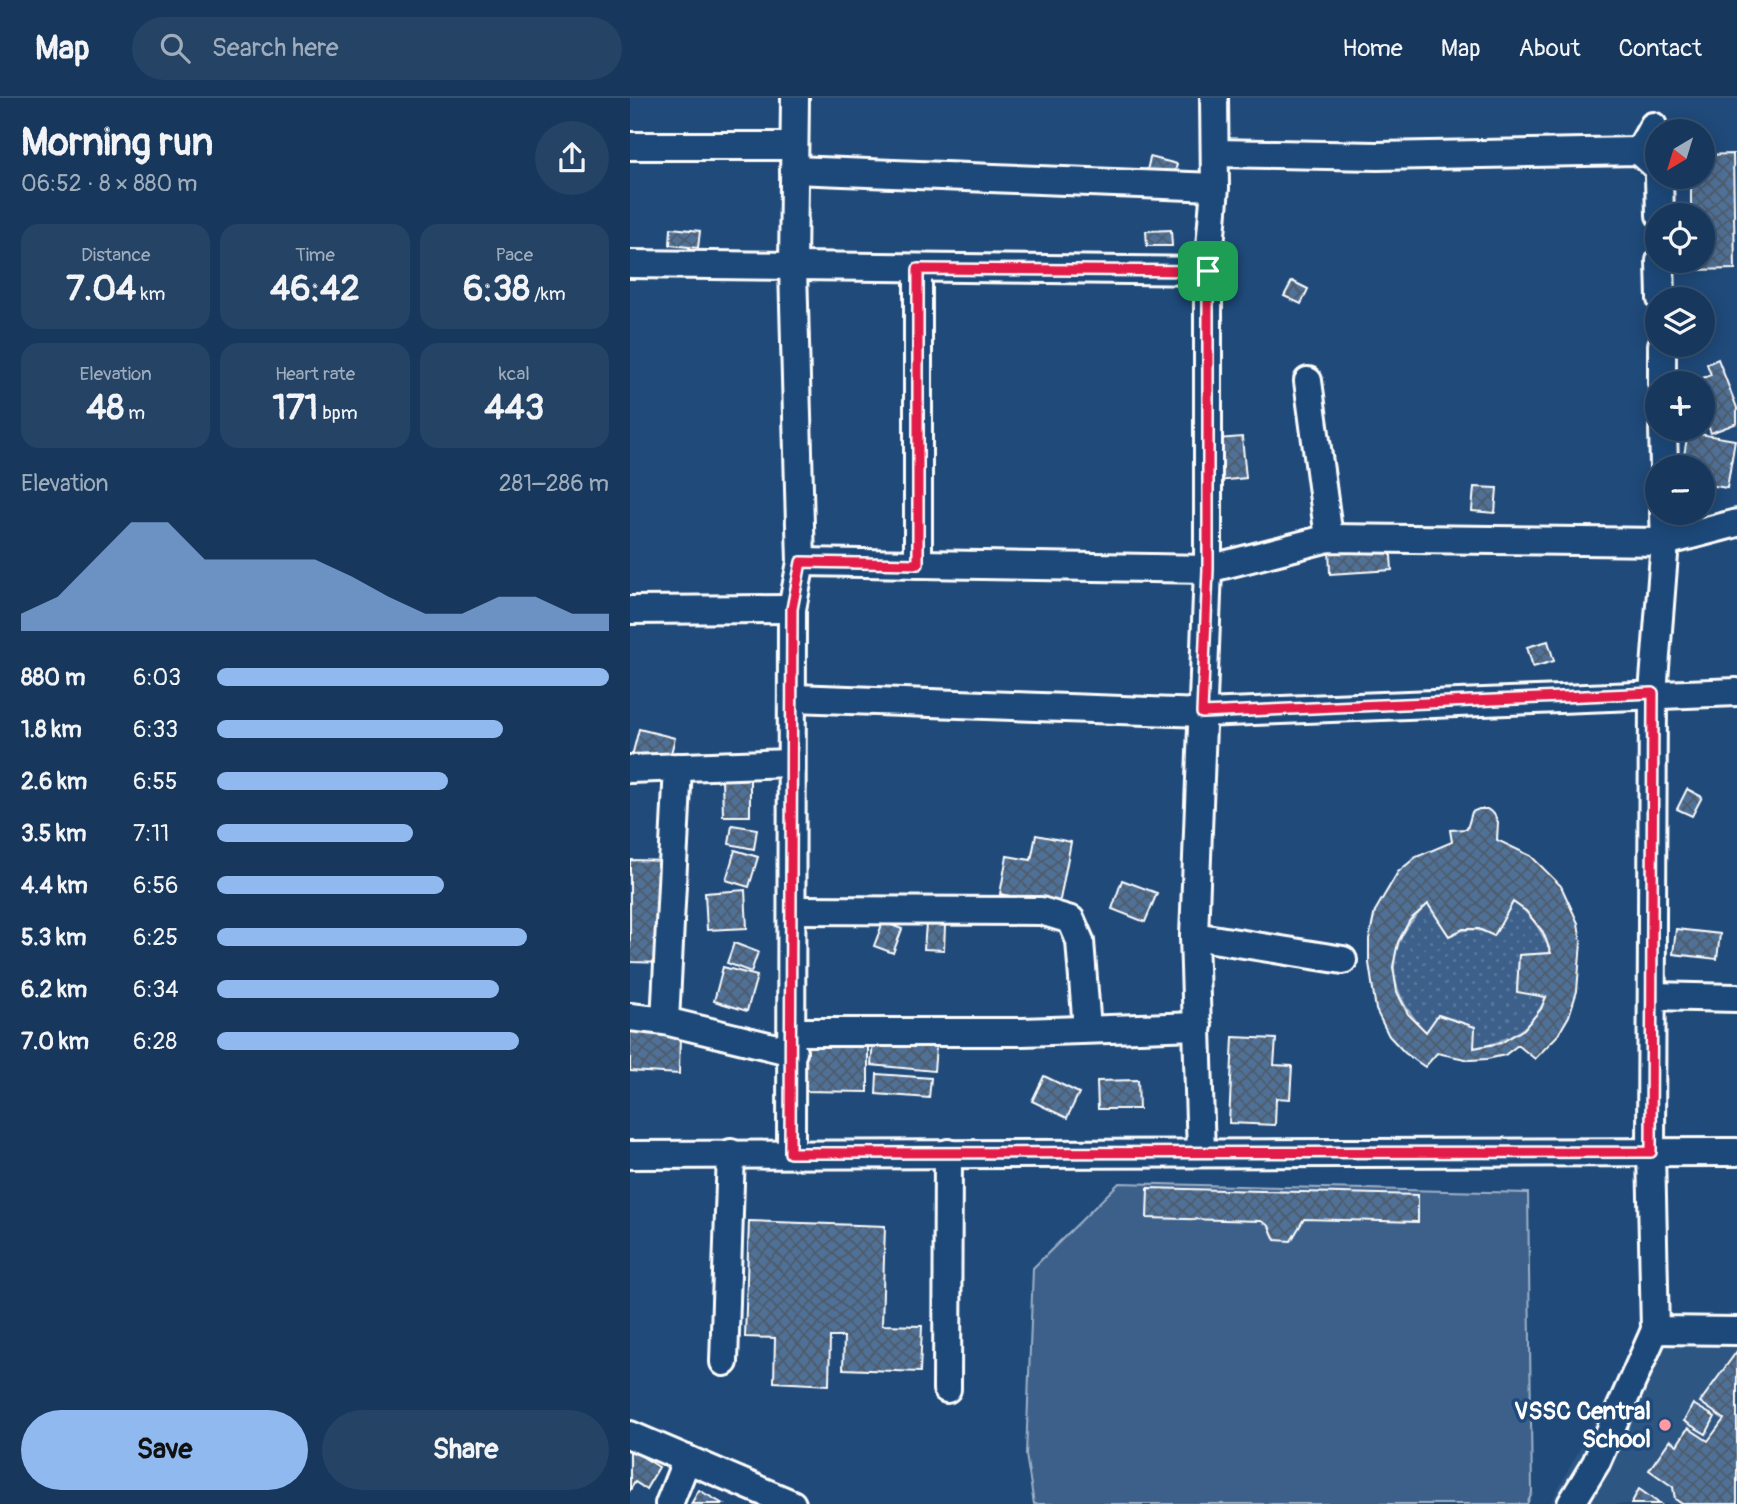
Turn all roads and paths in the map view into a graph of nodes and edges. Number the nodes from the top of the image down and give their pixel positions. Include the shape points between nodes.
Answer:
1 (795, 98) edge
2 (1214, 98) edge
3 (630, 146) edge
4 (1215, 153) junction
5 (794, 158) junction
6 (1645, 161) edge
7 (1215, 187) junction
8 (630, 264) edge
9 (793, 268) junction
10 (918, 269) junction
11 (1208, 271) junction
12 (1308, 381) dead end
13 (1737, 523) edge
14 (1664, 525) edge
15 (1329, 538) junction
16 (1665, 542) junction
17 (801, 562) junction
18 (918, 564) junction
19 (1208, 569) junction
20 (792, 609) junction
21 (630, 610) edge
22 (1737, 691) edge
23 (1653, 693) junction
24 (794, 698) junction
25 (1202, 713) junction
26 (790, 763) junction
27 (678, 767) junction
28 (630, 769) edge
29 (792, 910) junction
30 (1194, 936) junction
31 (1343, 960) dead end
32 (1651, 996) junction
33 (1737, 998) edge
34 (630, 1017) edge
35 (666, 1021) junction
36 (1198, 1026) junction
37 (1087, 1029) junction
38 (792, 1042) junction
39 (1201, 1152) junction
40 (1651, 1152) junction
41 (1737, 1152) edge
42 (731, 1153) junction
43 (790, 1153) junction
44 (948, 1153) junction
45 (630, 1155) edge
46 (1655, 1330) junction
47 (1737, 1331) edge
48 (724, 1362) dead end
49 (947, 1389) dead end
50 (630, 1436) edge
51 (687, 1459) junction
52 (669, 1504) edge
53 (792, 1504) edge
54 (1571, 1504) edge

1 - 5 street
2 - 4 street
3 - 5 street
4 - 6 street
4 - 7 street
5 - 7 street
5 - 9 street
7 - 11 street
8 - 9 street
9 - 10 street
9 - 17 street
10 - 11 street
10 - 18 street
11 - 19 street
12 - 15 street
13 - 16 street
14 - 16 street
15 - 16 street
15 - 19 street
16 - 23 street
17 - 18 street
17 - 20 street
18 - 19 street
19 - 25 street
20 - 21 street
20 - 24 street
22 - 23 street
23 - 25 street
23 - 32 street
24 - 25 street
24 - 26 street
25 - 30 street
26 - 27 street
26 - 29 street
27 - 28 street
27 - 35 street
29 - 37 street via 1041,911 1071,920 1080,942
29 - 38 street
30 - 31 street
30 - 36 street
32 - 33 street
32 - 40 street
34 - 35 street
35 - 38 street
36 - 37 street
36 - 39 street
37 - 38 street
38 - 43 street
39 - 40 street
39 - 44 street
40 - 41 street
40 - 46 street
42 - 43 street
42 - 45 street
42 - 48 street
43 - 44 street
44 - 49 street
46 - 47 street
46 - 54 street via 1596,1463
50 - 51 street
51 - 52 street
51 - 53 street

